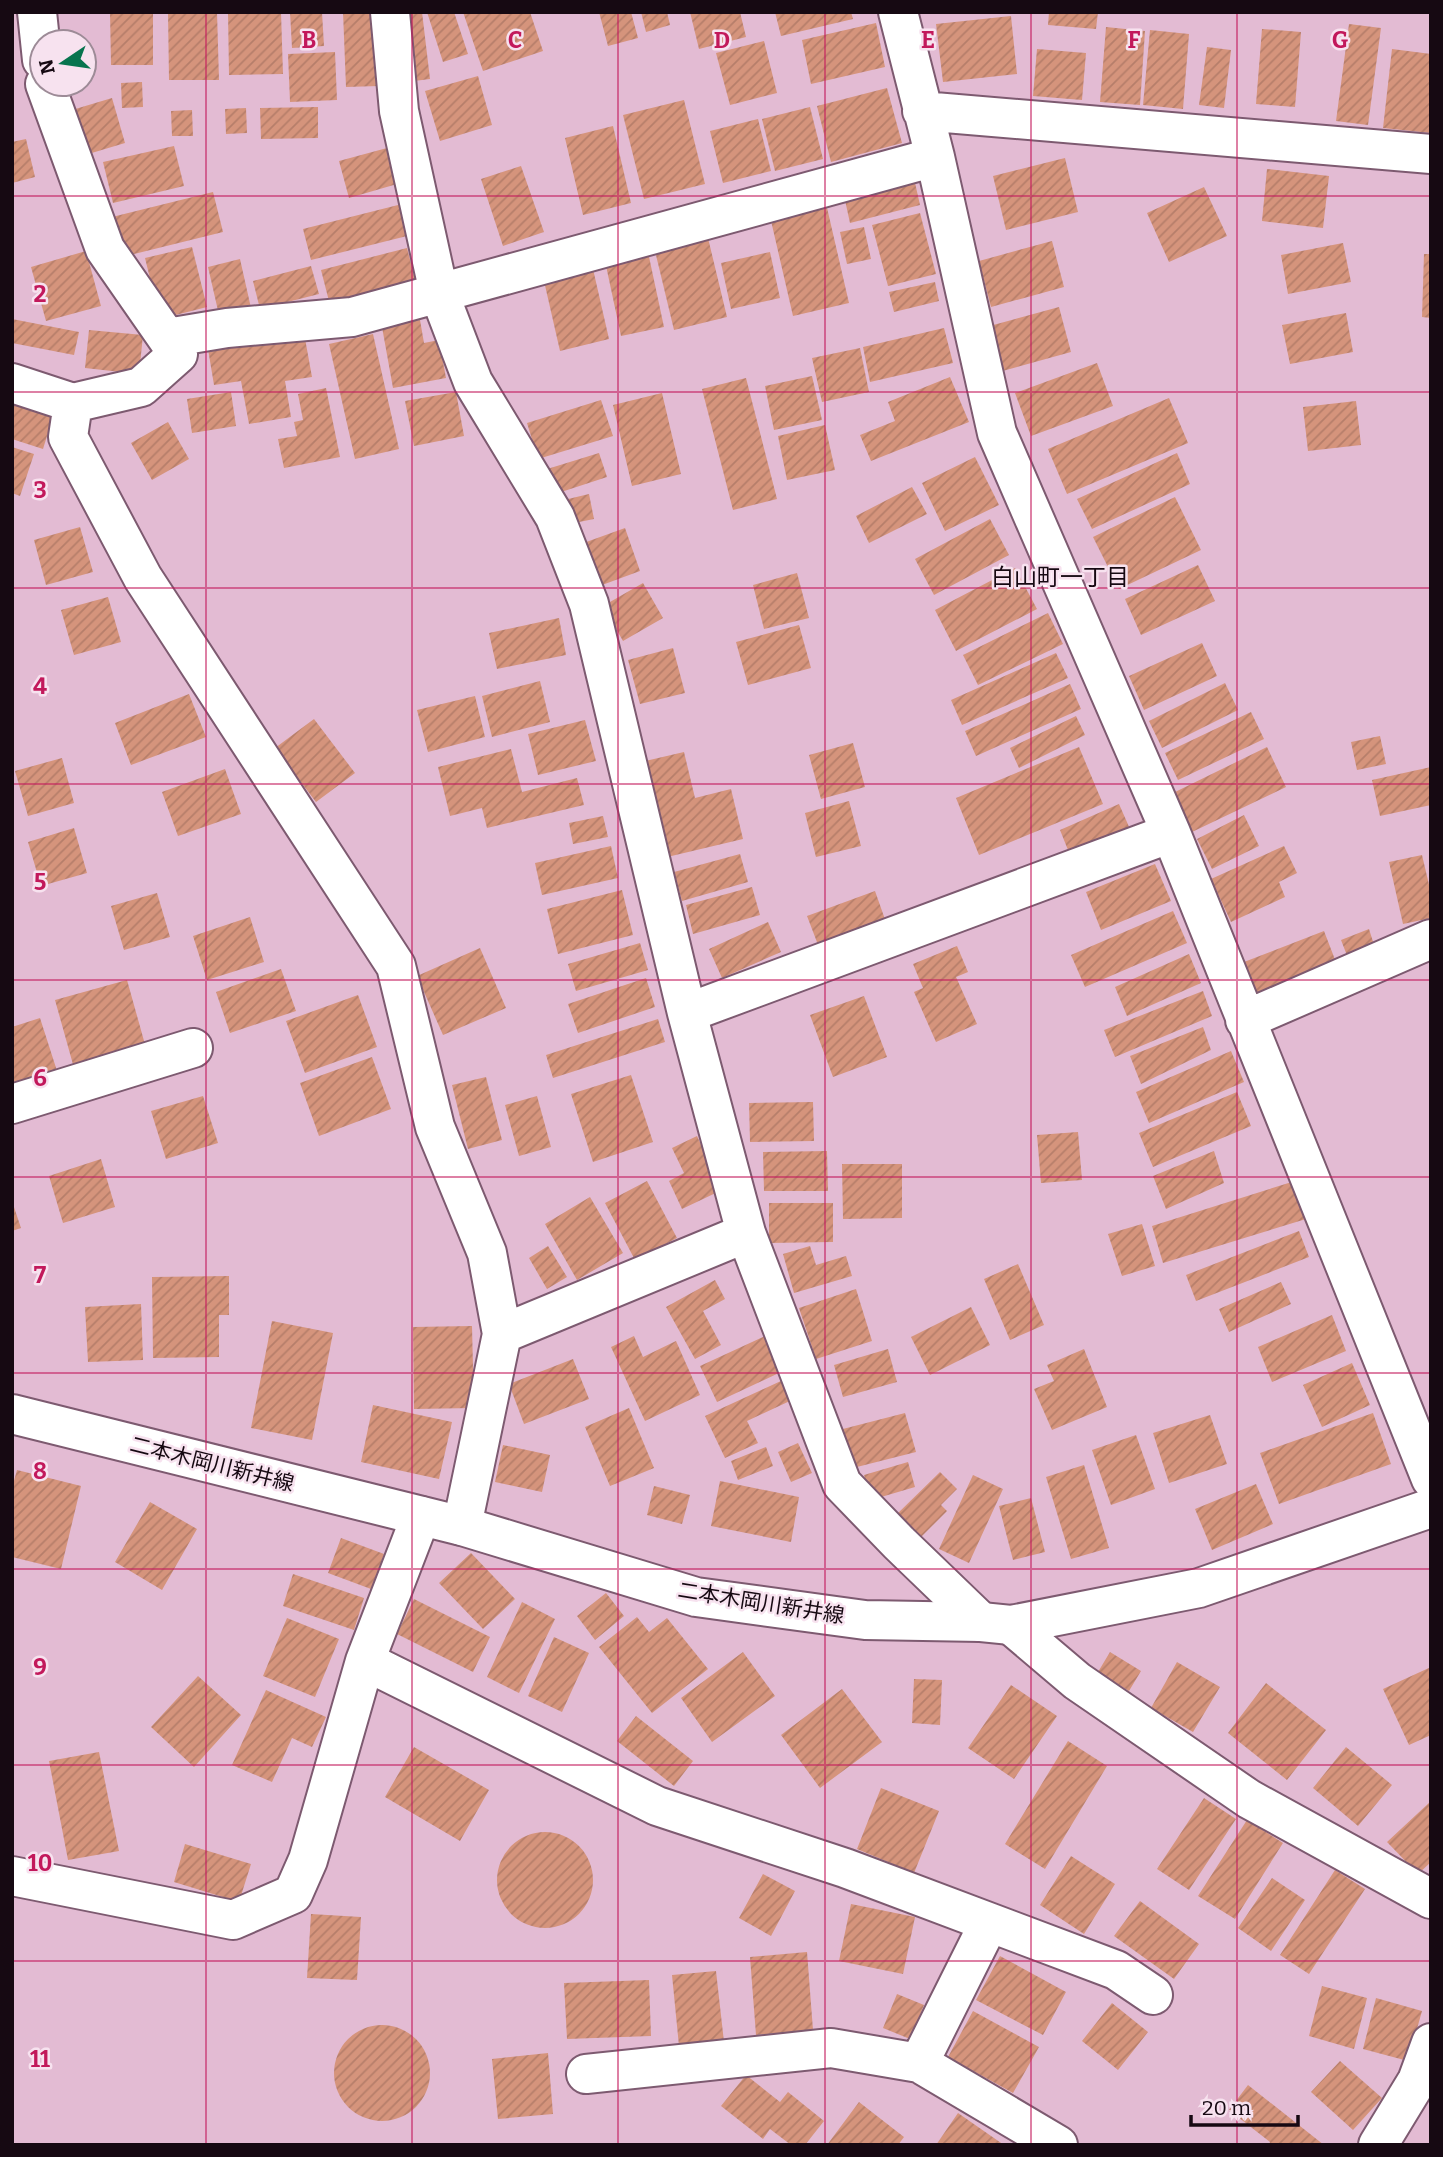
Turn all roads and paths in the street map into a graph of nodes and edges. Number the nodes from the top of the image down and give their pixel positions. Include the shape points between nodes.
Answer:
1 (390, 12) edge
2 (898, 12) edge
3 (50, 98) edge
4 (922, 111) junction
5 (1431, 154) edge
6 (935, 157) junction
7 (439, 293) junction
8 (167, 338) junction
9 (12, 383) edge
10 (73, 403) junction
11 (1171, 832) junction
12 (1431, 939) edge
13 (687, 1013) junction
14 (1245, 1020) junction
15 (193, 1048) dead end
16 (12, 1104) edge
17 (746, 1233) junction
18 (502, 1334) junction
19 (12, 1414) edge
20 (1431, 1479) edge
21 (1431, 1508) edge
22 (421, 1516) junction
23 (462, 1526) junction
24 (996, 1623) junction
25 (365, 1661) junction
26 (12, 1876) edge
27 (1431, 1899) edge
28 (989, 1923) junction
29 (1153, 1995) dead end
30 (1431, 2043) edge
31 (919, 2063) junction
32 (586, 2074) dead end
33 (1058, 2145) edge
34 (1378, 2145) edge

1 - 7 street via 399,111
2 - 4 street
3 - 8 street via 105,249
4 - 5 street
4 - 6 street
6 - 7 street
6 - 11 street via 997,433
7 - 8 street via 352,317
7 - 13 street via 473,382 555,517 589,604
8 - 10 street via 178,354 141,387
9 - 10 street
10 - 18 street via 68,437 143,578 396,967 435,1127 487,1253
11 - 13 street
11 - 14 street
12 - 14 street
13 - 17 street
14 - 20 street
15 - 16 street
17 - 18 street
17 - 24 street via 842,1483 899,1543
18 - 23 street
19 - 22 street, 二本木岡川新井線
21 - 24 street, 二本木岡川新井線 via 1199,1588
22 - 23 street, 二本木岡川新井線
22 - 25 street
23 - 24 street, 二本木岡川新井線 via 696,1597 864,1620
24 - 27 street via 1249,1799
25 - 26 street via 308,1860 293,1894 233,1920
25 - 28 street via 657,1806 845,1868
28 - 29 street via 1116,1970
28 - 31 street
30 - 34 street via 1417,2081
31 - 32 street via 831,2048
31 - 33 street

